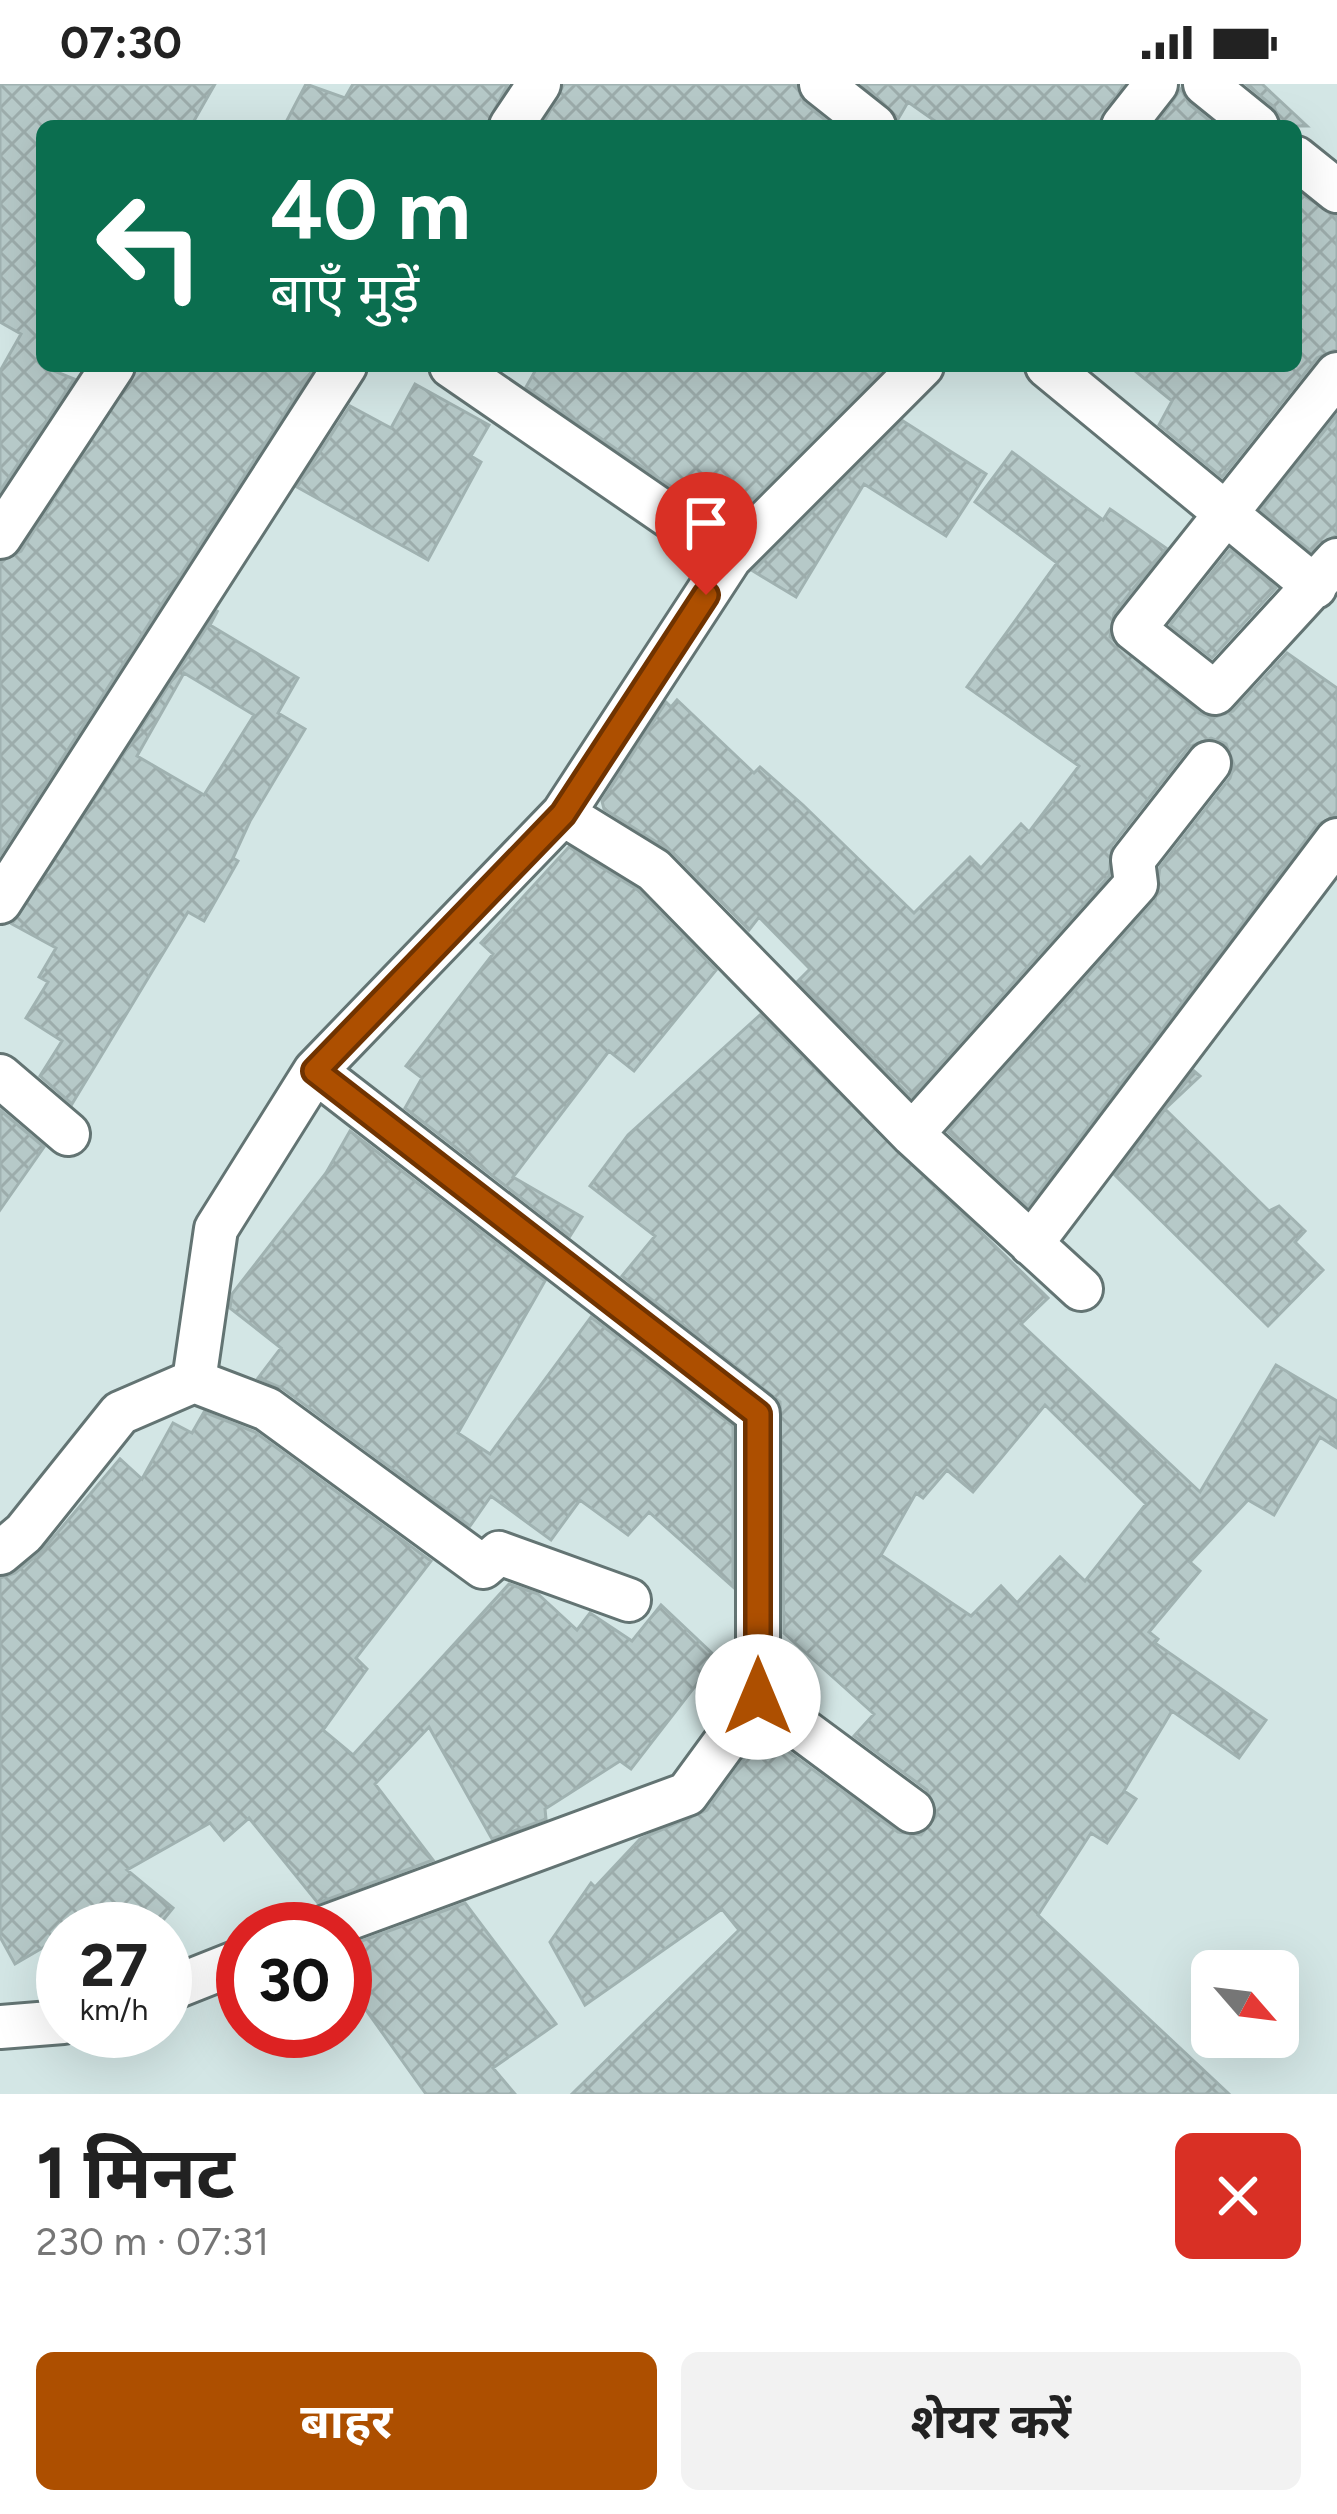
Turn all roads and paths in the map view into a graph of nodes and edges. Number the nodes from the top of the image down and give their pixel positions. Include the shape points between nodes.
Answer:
1 (539, 84) edge
2 (820, 84) edge
3 (1156, 84) edge
4 (1205, 84) edge
5 (515, 120) edge
6 (866, 120) edge
7 (1128, 120) edge
8 (1250, 120) edge
9 (1302, 163) edge
10 (1337, 191) edge
11 (109, 372) edge
12 (341, 372) edge
13 (461, 372) edge
14 (916, 372) edge
15 (1054, 372) edge
16 (1337, 374) edge
17 (1228, 514) junction
18 (0, 537) edge
19 (730, 558) junction
20 (1326, 574) edge
21 (1210, 763) dead end
22 (563, 814) junction
23 (1337, 840) edge
24 (0, 902) edge
25 (315, 1071) junction
26 (0, 1076) edge
27 (68, 1134) dead end
28 (912, 1134) junction
29 (1031, 1244) junction
30 (1081, 1289) dead end
31 (194, 1382) junction
32 (0, 1553) edge
33 (629, 1600) dead end
34 (758, 1697) junction
35 (912, 1810) dead end
36 (372, 1910) edge
37 (36, 2024) edge
38 (0, 2027) edge

1 - 5 street
2 - 6 street
3 - 7 street
4 - 8 street
9 - 10 street
11 - 18 street
12 - 24 street
13 - 19 street
14 - 19 street
15 - 17 street
16 - 17 street
17 - 20 street
17 - 20 street via 1134,629 1215,693
19 - 22 street
21 - 28 street via 1133,860 1136,884
22 - 25 street
22 - 28 street via 654,870
23 - 29 street
25 - 31 street via 215,1229
25 - 34 street via 758,1414
26 - 27 street
28 - 29 street
29 - 30 street
31 - 32 street via 120,1413
31 - 33 street via 267,1409 483,1567 499,1553
34 - 35 street
34 - 36 street via 687,1794
37 - 38 street

